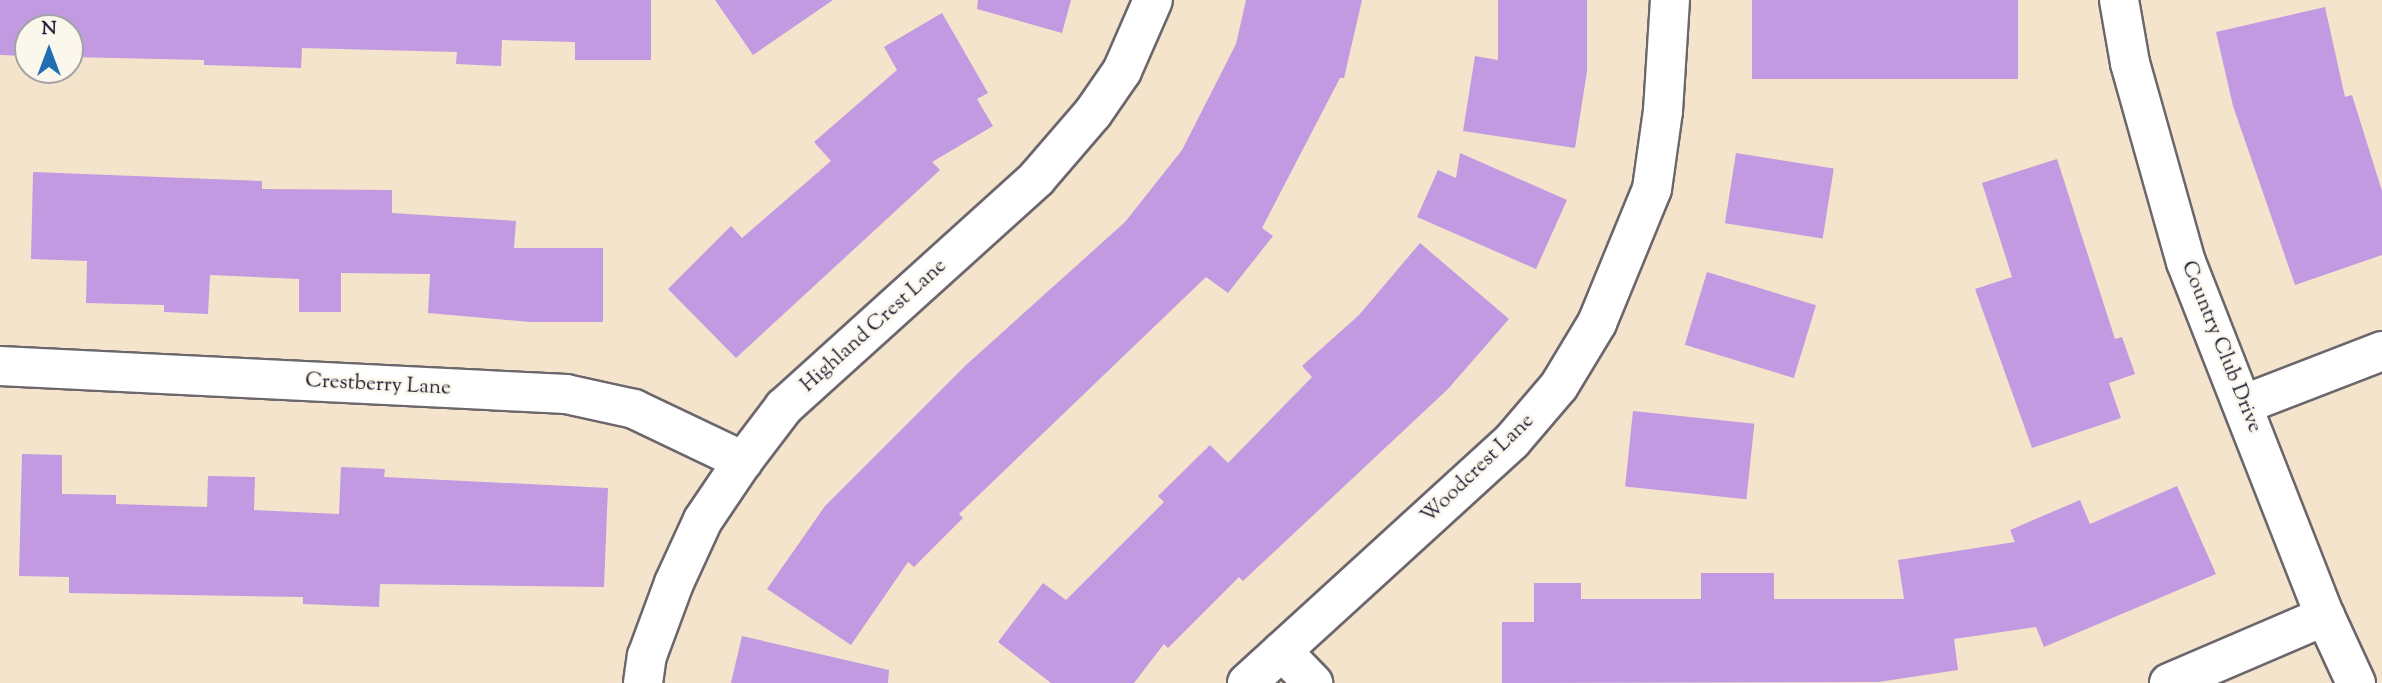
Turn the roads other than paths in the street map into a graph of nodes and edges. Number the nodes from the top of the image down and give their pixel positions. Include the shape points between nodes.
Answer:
1 (1153, 0) edge
2 (1670, 0) edge
3 (2119, 0) edge
4 (2382, 351) edge
5 (0, 366) edge
6 (2245, 404) junction
7 (743, 461) junction
8 (2325, 616) junction
9 (1282, 651) junction
10 (643, 683) edge
11 (1247, 683) edge
12 (1313, 683) edge
13 (2169, 683) edge
14 (2356, 683) edge

1 - 7 street, Highland Crest Lane via 1122,71 1037,178 784,407
2 - 9 street, Woodcrest Lane via 1663,111 1652,189 1597,323 1559,386 1513,441
3 - 6 street, Country Club Drive via 2130,63 2186,262
4 - 6 street
5 - 7 street, Crestberry Lane via 566,394 635,409
6 - 8 street, Country Club Drive
7 - 10 street, Highland Crest Lane via 703,520 674,583 647,656
8 - 13 street
8 - 14 street, Country Club Drive
9 - 11 street, Woodcrest Lane
9 - 12 street

